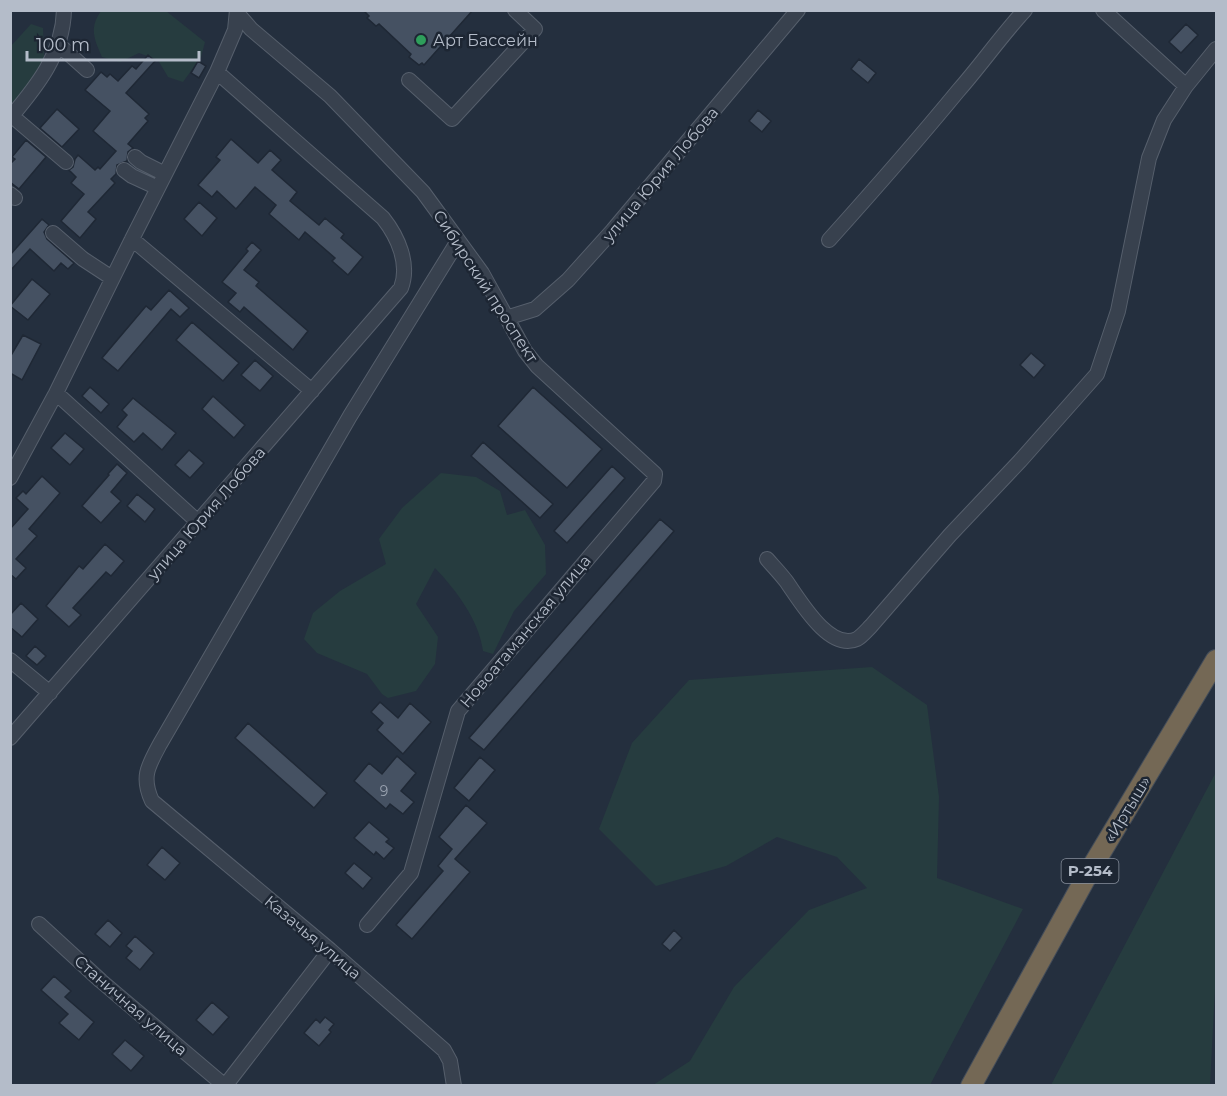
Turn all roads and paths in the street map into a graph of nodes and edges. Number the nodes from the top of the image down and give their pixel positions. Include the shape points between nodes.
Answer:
1 (64, 10) edge
2 (515, 10) edge
3 (798, 10) edge
4 (1025, 10) edge
5 (1103, 10) edge
6 (238, 13) edge
7 (59, 45) junction
8 (1216, 49) edge
9 (87, 70) dead end
10 (217, 72) junction
11 (410, 80) dead end
12 (1186, 86) junction
13 (11, 117) edge
14 (135, 157) dead end
15 (66, 162) dead end
16 (124, 170) dead end
17 (165, 174) junction
18 (158, 188) junction
19 (53, 234) dead end
20 (132, 238) junction
21 (829, 240) dead end
22 (458, 241) junction
23 (112, 278) junction
24 (507, 318) junction
25 (312, 391) junction
26 (56, 393) junction
27 (10, 478) edge
28 (654, 481) joint
29 (198, 522) junction
30 (767, 559) dead end
31 (10, 660) edge
32 (1216, 660) edge
33 (50, 693) junction
34 (10, 738) edge
35 (39, 924) dead end
36 (367, 925) dead end
37 (330, 950) junction
38 (225, 1086) edge
39 (454, 1086) edge
40 (971, 1086) edge

1 - 7 street
2 - 11 street via 535,29 452,119
3 - 24 street, улица Юрия Лобова via 568,280 535,309
4 - 21 street
5 - 12 street
6 - 10 street, Сибирский проспект
6 - 22 street, Сибирский проспект via 251,29 323,89 399,165
7 - 9 street
7 - 13 street via 36,87
8 - 12 street
10 - 17 street, Сибирский проспект
10 - 25 street, улица Юрия Лобова via 383,218 402,257 405,272 400,288
12 - 30 street via 1164,120 1149,158 1107,347 1097,374 1076,399 857,639 844,640 827,633
13 - 15 street
14 - 17 street
16 - 18 street
17 - 18 street, Сибирский проспект
18 - 20 street, Сибирский проспект
19 - 23 street
20 - 23 street, Сибирский проспект
20 - 25 street
22 - 24 street, Сибирский проспект via 482,273
22 - 37 street, Казачья улица via 350,416 160,744 146,776 146,789 152,801
23 - 26 street, Сибирский проспект
24 - 28 street, Сибирский проспект via 537,366 648,466 655,474
25 - 29 street, улица Юрия Лобова
26 - 27 street, Сибирский проспект
26 - 29 street
28 - 36 street, Новоатаманская улица via 458,711 411,873
29 - 33 street, улица Юрия Лобова
31 - 33 street
32 - 40 highway, «Иртыш» / Р-254 via 1089,872
33 - 34 street, улица Юрия Лобова
35 - 38 street, Станичная улица
37 - 38 street
37 - 39 street, Казачья улица via 444,1050

